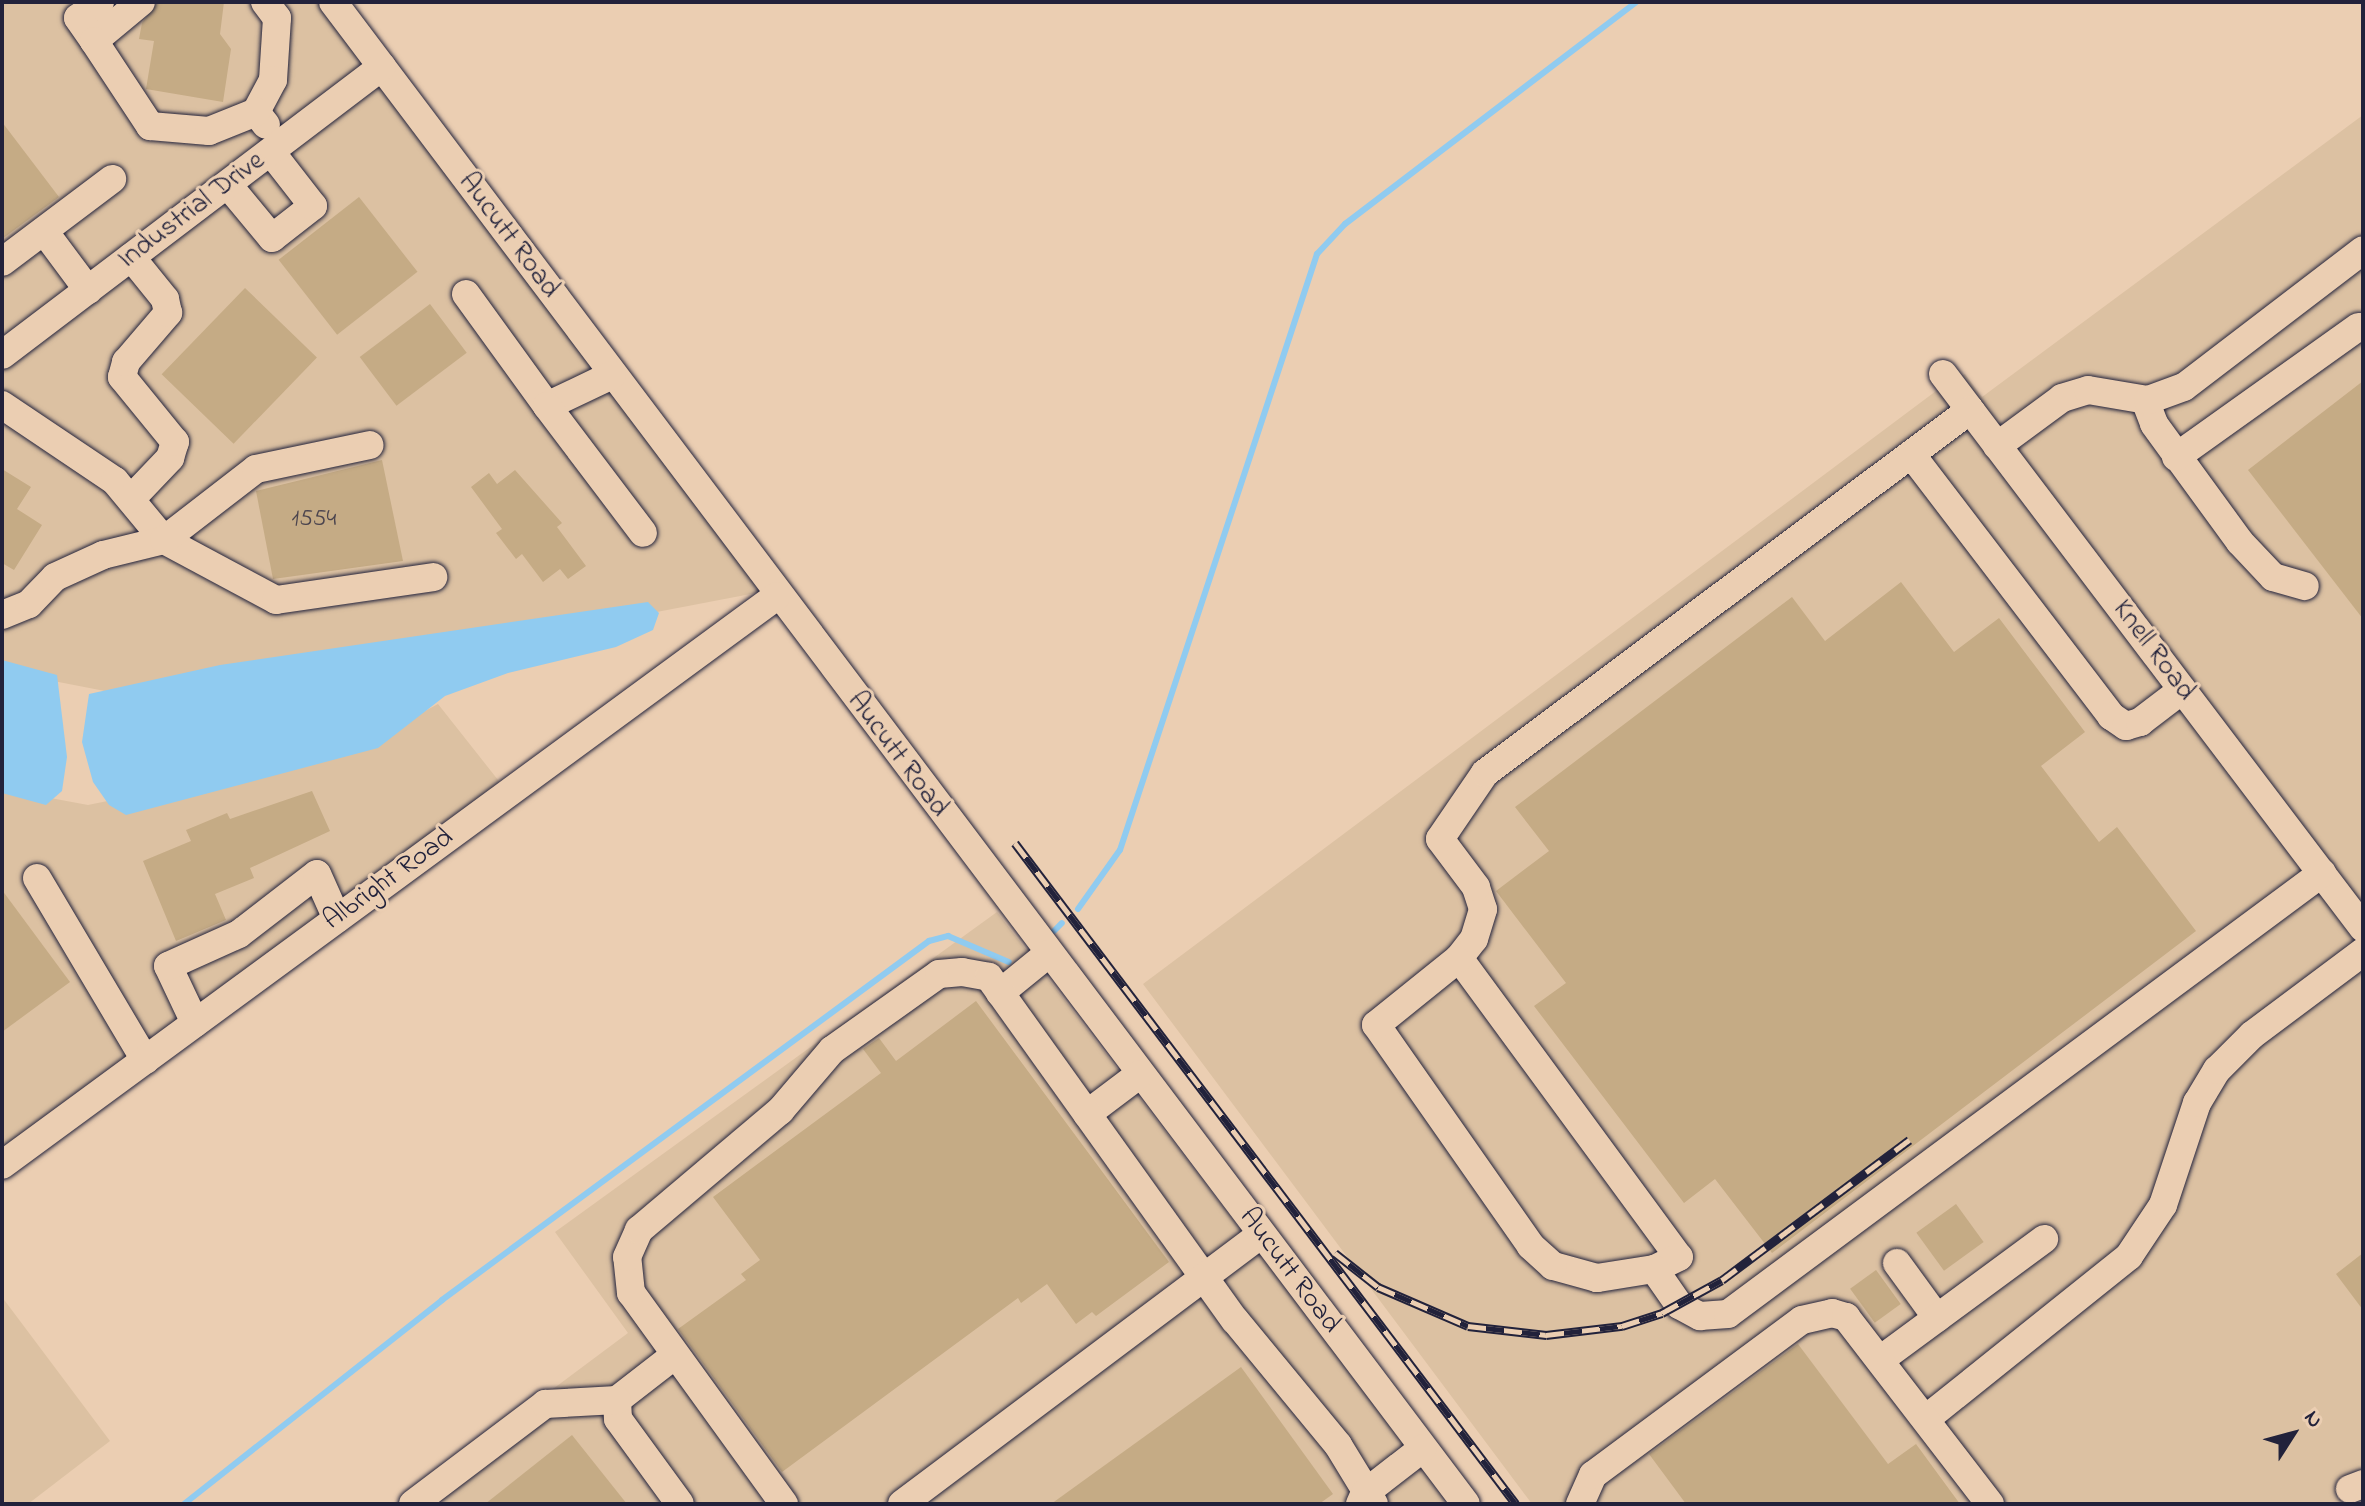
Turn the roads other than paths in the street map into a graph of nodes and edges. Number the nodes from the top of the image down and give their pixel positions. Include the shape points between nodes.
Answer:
1 (100, 2) edge
2 (141, 2) edge
3 (265, 2) edge
4 (333, 2) edge
5 (94, 41) junction
6 (382, 67) junction
7 (256, 112) junction
8 (276, 148) junction
9 (112, 179) dead end
10 (228, 185) junction
11 (44, 231) junction
12 (2363, 250) edge
13 (131, 257) junction
14 (2, 262) edge
15 (88, 290) junction
16 (466, 294) dead end
17 (2358, 327) dead end
18 (2, 355) edge
19 (1943, 374) dead end
20 (612, 375) junction
21 (2145, 400) junction
22 (2, 405) edge
23 (547, 406) junction
24 (1970, 410) junction
25 (370, 445) dead end
26 (1997, 446) junction
27 (1911, 454) junction
28 (2176, 457) junction
29 (131, 499) junction
30 (643, 533) dead end
31 (164, 540) junction
32 (433, 577) dead end
33 (2305, 586) dead end
34 (777, 596) junction
35 (2, 615) edge
36 (2182, 690) junction
37 (2322, 873) junction
38 (37, 878) dead end
39 (337, 919) junction
40 (2363, 928) edge
41 (2363, 952) edge
42 (1048, 954) junction
43 (1459, 958) junction
44 (1000, 993) junction
45 (195, 1023) junction
46 (145, 1060) junction
47 (1140, 1074) junction
48 (1087, 1114) junction
49 (6, 1154) edge
50 (1261, 1234) junction
51 (2044, 1239) dead end
52 (1897, 1263) dead end
53 (1654, 1269) junction
54 (1203, 1278) junction
55 (1937, 1318) junction
56 (675, 1355) junction
57 (1880, 1360) junction
58 (617, 1400) junction
59 (1927, 1418) junction
60 (1423, 1448) junction
61 (1366, 1500) edge
62 (413, 1504) edge
63 (680, 1504) edge
64 (784, 1504) edge
65 (902, 1504) edge
66 (1466, 1504) edge
67 (1580, 1504) edge
68 (1990, 1504) edge

1 - 5 street via 78,18
2 - 5 street
3 - 7 street via 277,18 273,80
4 - 6 street, Aucutt Road
5 - 7 street via 150,126 209,131
6 - 8 street, Industrial Drive
6 - 20 street, Aucutt Road
7 - 8 street
8 - 10 street, Industrial Drive
8 - 10 street via 313,206 272,238
9 - 11 street
10 - 13 street, Industrial Drive
11 - 14 street
11 - 15 street
12 - 21 street via 2184,387
13 - 15 street, Industrial Drive
13 - 29 street via 165,299 168,313 126,362 122,377 175,442 170,458
15 - 18 street, Industrial Drive
16 - 23 street
17 - 28 street
19 - 24 street, Knell Road
20 - 23 street
20 - 34 street, Aucutt Road
21 - 26 street via 2088,390 2062,398
21 - 28 street
22 - 29 street via 115,481
23 - 30 street
24 - 26 street, Knell Road
24 - 27 street
25 - 31 street via 256,469
26 - 36 street, Knell Road
27 - 36 street via 2111,716 2126,726 2140,722
27 - 43 street via 1485,773 1440,839 1476,887 1483,909 1474,939
28 - 33 street via 2273,577
29 - 31 street
31 - 32 street via 276,600
31 - 35 street via 103,555 55,577 29,604
34 - 39 street, Albright Road
34 - 42 street, Aucutt Road
36 - 37 street, Knell Road
37 - 40 street, Knell Road
37 - 53 street via 1728,1314 1700,1316 1679,1305
38 - 46 street
39 - 45 street, Albright Road
39 - 45 street via 328,866 239,934 168,966
41 - 59 street via 2252,1035 2217,1070 2197,1103 2159,1214 2129,1256
42 - 44 street
42 - 47 street, Aucutt Road
43 - 53 street via 1664,1231 1679,1257
43 - 53 street via 1376,1025 1531,1246 1553,1266 1597,1278
44 - 48 street
44 - 56 street via 989,977 939,974 832,1050 780,1111 639,1230 627,1257 631,1293
45 - 46 street, Albright Road
46 - 49 street, Albright Road
47 - 48 street
47 - 50 street, Aucutt Road
48 - 54 street
50 - 54 street
50 - 60 street, Aucutt Road
51 - 55 street
52 - 55 street
54 - 61 street via 1276,1375 1293,1384 1338,1445
54 - 65 street
55 - 57 street
56 - 58 street
56 - 64 street
57 - 59 street
57 - 67 street via 1846,1317 1832,1313 1802,1320 1593,1475
58 - 62 street via 545,1404
58 - 63 street via 618,1419
59 - 68 street
60 - 61 street
60 - 66 street, Aucutt Road

